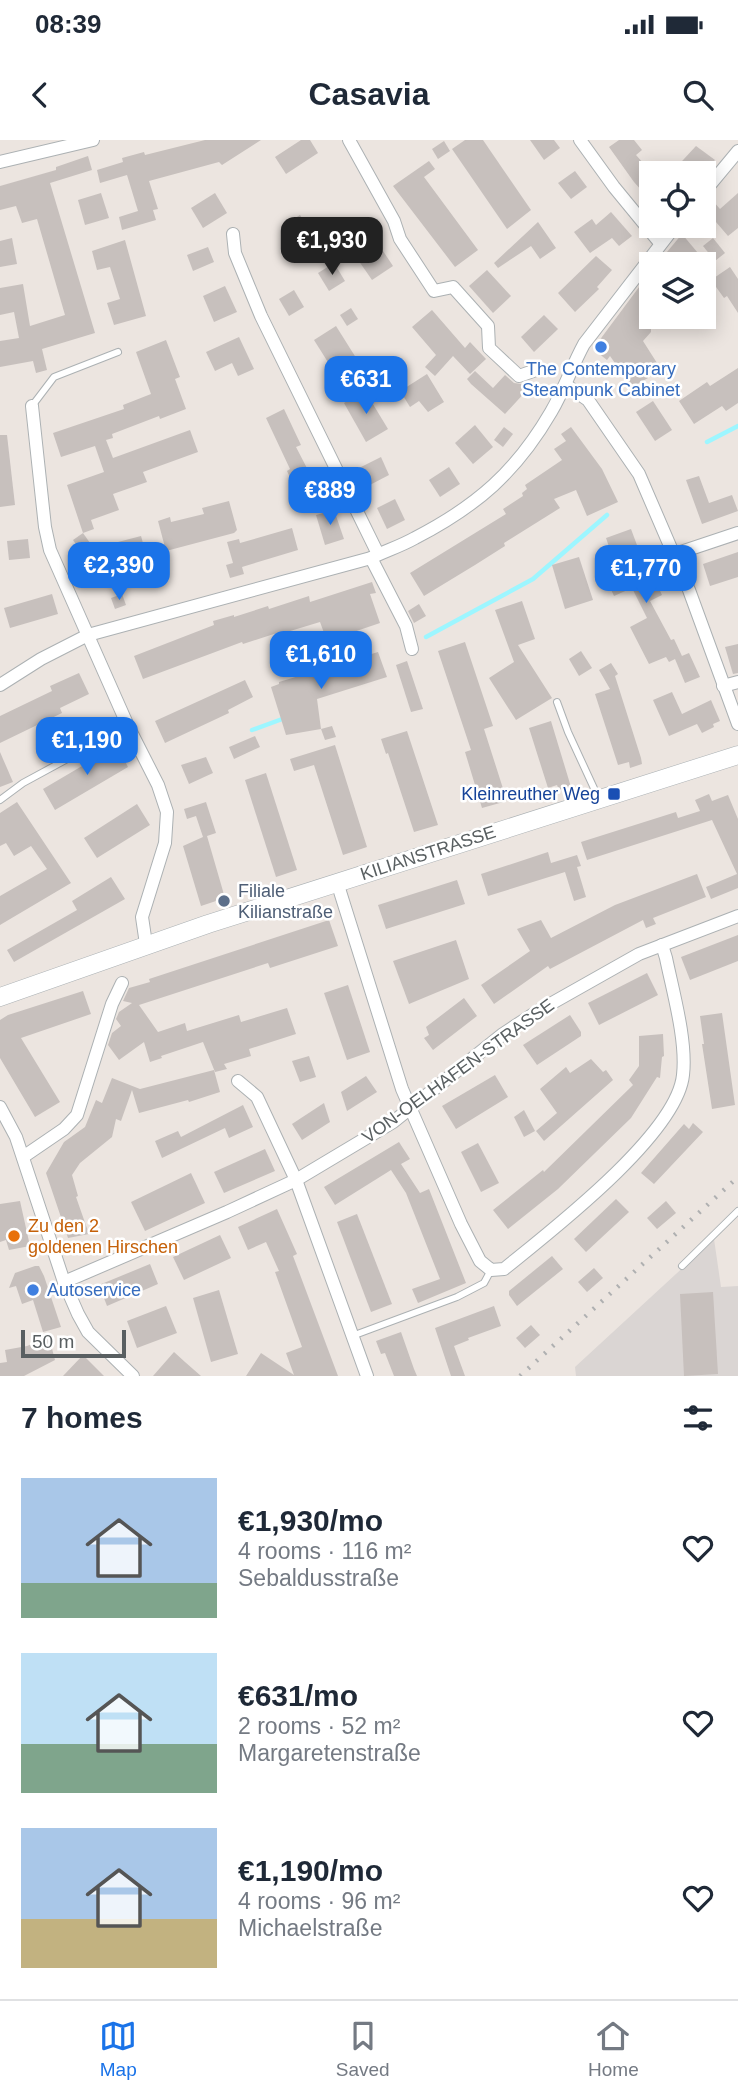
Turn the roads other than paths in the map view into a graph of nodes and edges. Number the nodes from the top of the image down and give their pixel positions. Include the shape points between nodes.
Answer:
1 (93, 140) edge
2 (349, 140) edge
3 (580, 140) edge
4 (38, 146) edge
5 (738, 151) edge
6 (0, 162) edge
7 (716, 178) edge
8 (233, 234) dead end
9 (664, 238) edge
10 (660, 243) junction
11 (118, 352) dead end
12 (539, 369) dead end
13 (566, 385) junction
14 (32, 406) joint
15 (738, 533) edge
16 (675, 554) junction
17 (374, 556) junction
18 (88, 635) junction
19 (412, 649) dead end
20 (738, 682) edge
21 (0, 685) edge
22 (723, 686) junction
23 (557, 702) dead end
24 (738, 724) edge
25 (128, 726) junction
26 (738, 755) edge
27 (599, 799) junction
28 (0, 800) edge
29 (337, 882) junction
30 (738, 916) edge
31 (146, 944) junction
32 (662, 945) junction
33 (121, 983) dead end
34 (0, 997) edge
35 (238, 1081) dead end
36 (410, 1106) junction
37 (0, 1107) edge
38 (23, 1157) junction
39 (296, 1180) junction
40 (738, 1211) edge
41 (682, 1266) dead end
42 (491, 1270) junction
43 (64, 1282) junction
44 (352, 1336) junction
45 (133, 1376) edge
46 (366, 1376) edge

1 - 4 street
2 - 12 street via 400,239 434,291 453,287 488,326 489,348 519,376
3 - 10 street
4 - 6 street
5 - 7 street
8 - 17 street via 235,253 261,316
9 - 10 street
10 - 13 street via 584,344
11 - 14 lane via 54,377
13 - 16 street via 588,400 639,474
13 - 17 street via 532,443 505,476 446,521
14 - 18 street via 50,550
15 - 16 street
16 - 22 street
17 - 18 street
17 - 19 street via 407,626
18 - 21 street
18 - 25 street
20 - 22 street
22 - 24 street
23 - 27 lane
25 - 28 lane
25 - 31 street via 167,812 165,843 142,917
26 - 27 main road, KILIANSTRASSE
27 - 29 main road, KILIANSTRASSE
29 - 31 main road, KILIANSTRASSE
29 - 36 street
30 - 32 street, VON-OELHAFEN-STRASSE
31 - 34 main road, KILIANSTRASSE
32 - 36 street, VON-OELHAFEN-STRASSE via 538,1011
32 - 42 street via 684,1055 681,1089 674,1105 618,1170 570,1215 504,1269
33 - 38 street via 77,1115
35 - 39 street via 257,1097
36 - 39 street, VON-OELHAFEN-STRASSE via 393,1122
36 - 42 street via 461,1224
37 - 38 street
38 - 43 street
39 - 43 street, VON-OELHAFEN-STRASSE
39 - 44 street
40 - 41 lane
42 - 44 lane via 484,1283 457,1297
43 - 45 street via 88,1332
44 - 46 street

